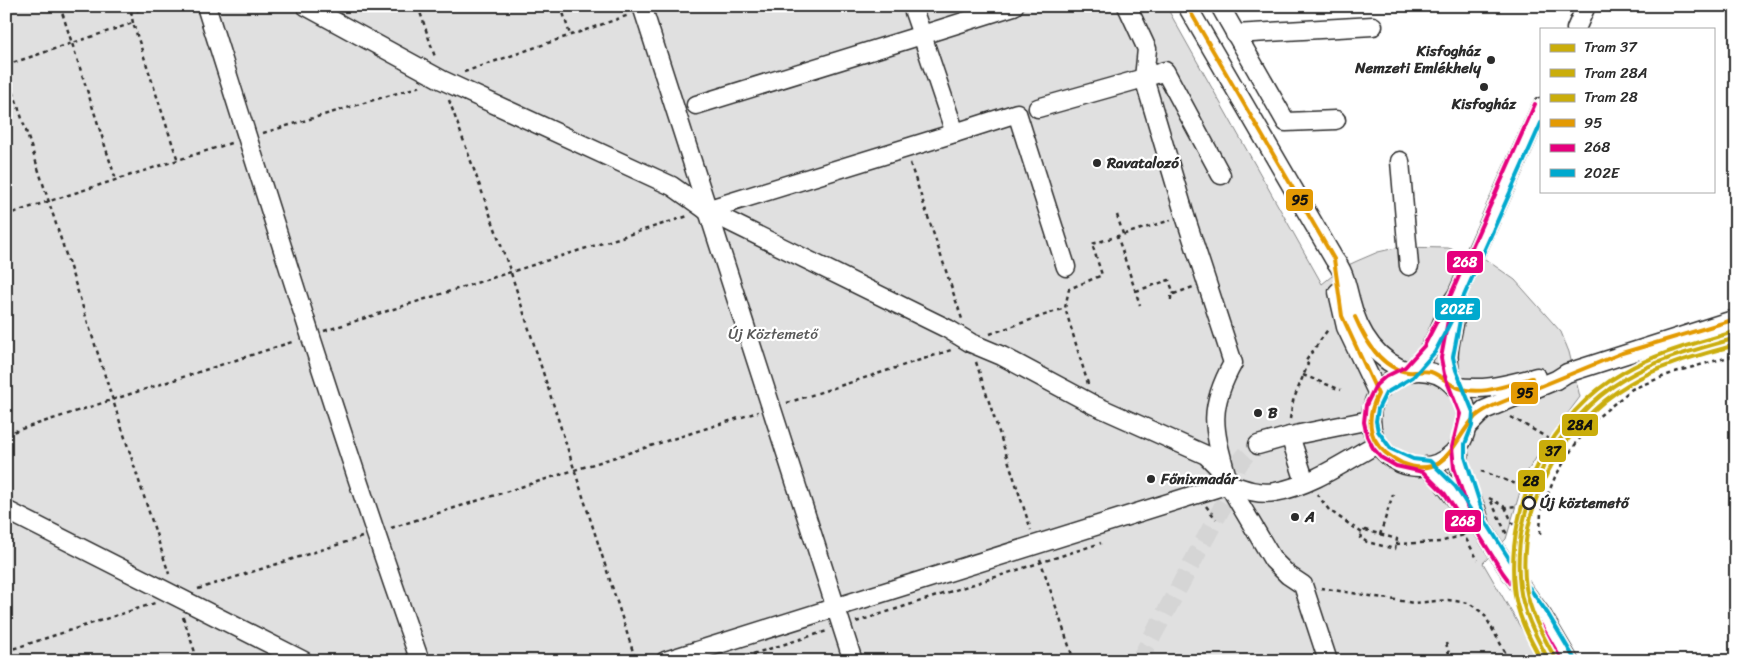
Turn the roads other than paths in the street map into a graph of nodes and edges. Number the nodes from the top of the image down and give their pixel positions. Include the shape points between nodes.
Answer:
1 (206, 6) edge
2 (306, 6) edge
3 (912, 6) edge
4 (1014, 6) edge
5 (1127, 6) edge
6 (1187, 6) edge
7 (1220, 6) edge
8 (1586, 6) edge
9 (642, 8) edge
10 (1373, 26) dead end
11 (1576, 28) edge
12 (1235, 34) junction
13 (922, 35) junction
14 (1144, 78) junction
15 (696, 104) dead end
16 (1038, 108) dead end
17 (1540, 109) edge
18 (1336, 120) dead end
19 (955, 133) junction
20 (1400, 161) dead end
21 (1221, 175) dead end
22 (706, 210) junction
23 (1334, 259) junction
24 (1409, 266) dead end
25 (1066, 267) dead end
26 (1456, 295) junction
27 (1736, 319) edge
28 (1408, 372) junction
29 (1567, 373) junction
30 (1454, 386) junction
31 (1378, 394) junction
32 (1370, 420) junction
33 (1466, 428) junction
34 (1290, 436) junction
35 (1377, 444) junction
36 (1258, 445) tunnel mouth
37 (1458, 446) junction
38 (1426, 466) junction
39 (1229, 484) junction
40 (1311, 488) junction
41 (6, 510) edge
42 (1481, 526) junction
43 (835, 608) junction
44 (304, 661) edge
45 (420, 661) edge
46 (665, 661) edge
47 (853, 661) edge
48 (1328, 661) edge
49 (1569, 661) edge

1 - 45 street via 309,336
2 - 22 street via 442,80 672,186
3 - 13 street
4 - 13 street
5 - 14 street via 1147,49
6 - 23 street
7 - 12 street
8 - 11 street
9 - 22 street
10 - 12 street
12 - 18 street via 1286,122
13 - 15 street
13 - 19 street
14 - 16 street
14 - 21 street via 1165,71
14 - 39 street via 1232,363 1220,386 1213,420
17 - 26 street
19 - 22 street
19 - 25 street via 1017,114
20 - 24 street
22 - 39 street via 1094,405 1206,455
22 - 43 street via 773,408
23 - 28 street via 1340,267 1354,315 1368,342 1382,358
23 - 31 street via 1342,316
26 - 28 street via 1430,348
26 - 30 street via 1457,309 1447,349
27 - 29 street
28 - 30 street via 1429,371
28 - 31 street via 1386,383
29 - 30 street via 1489,389
29 - 33 street via 1484,410
30 - 33 street via 1466,408
31 - 32 street
32 - 34 street
32 - 35 street
33 - 37 street
34 - 36 street
34 - 40 street
35 - 38 street via 1394,460
35 - 40 street
37 - 38 street via 1440,463
37 - 42 street via 1461,475
38 - 42 street via 1450,490 1467,516
39 - 40 street via 1266,493
39 - 43 street
39 - 48 street via 1273,560 1302,586
41 - 44 street
42 - 49 street
43 - 46 street
43 - 47 street

